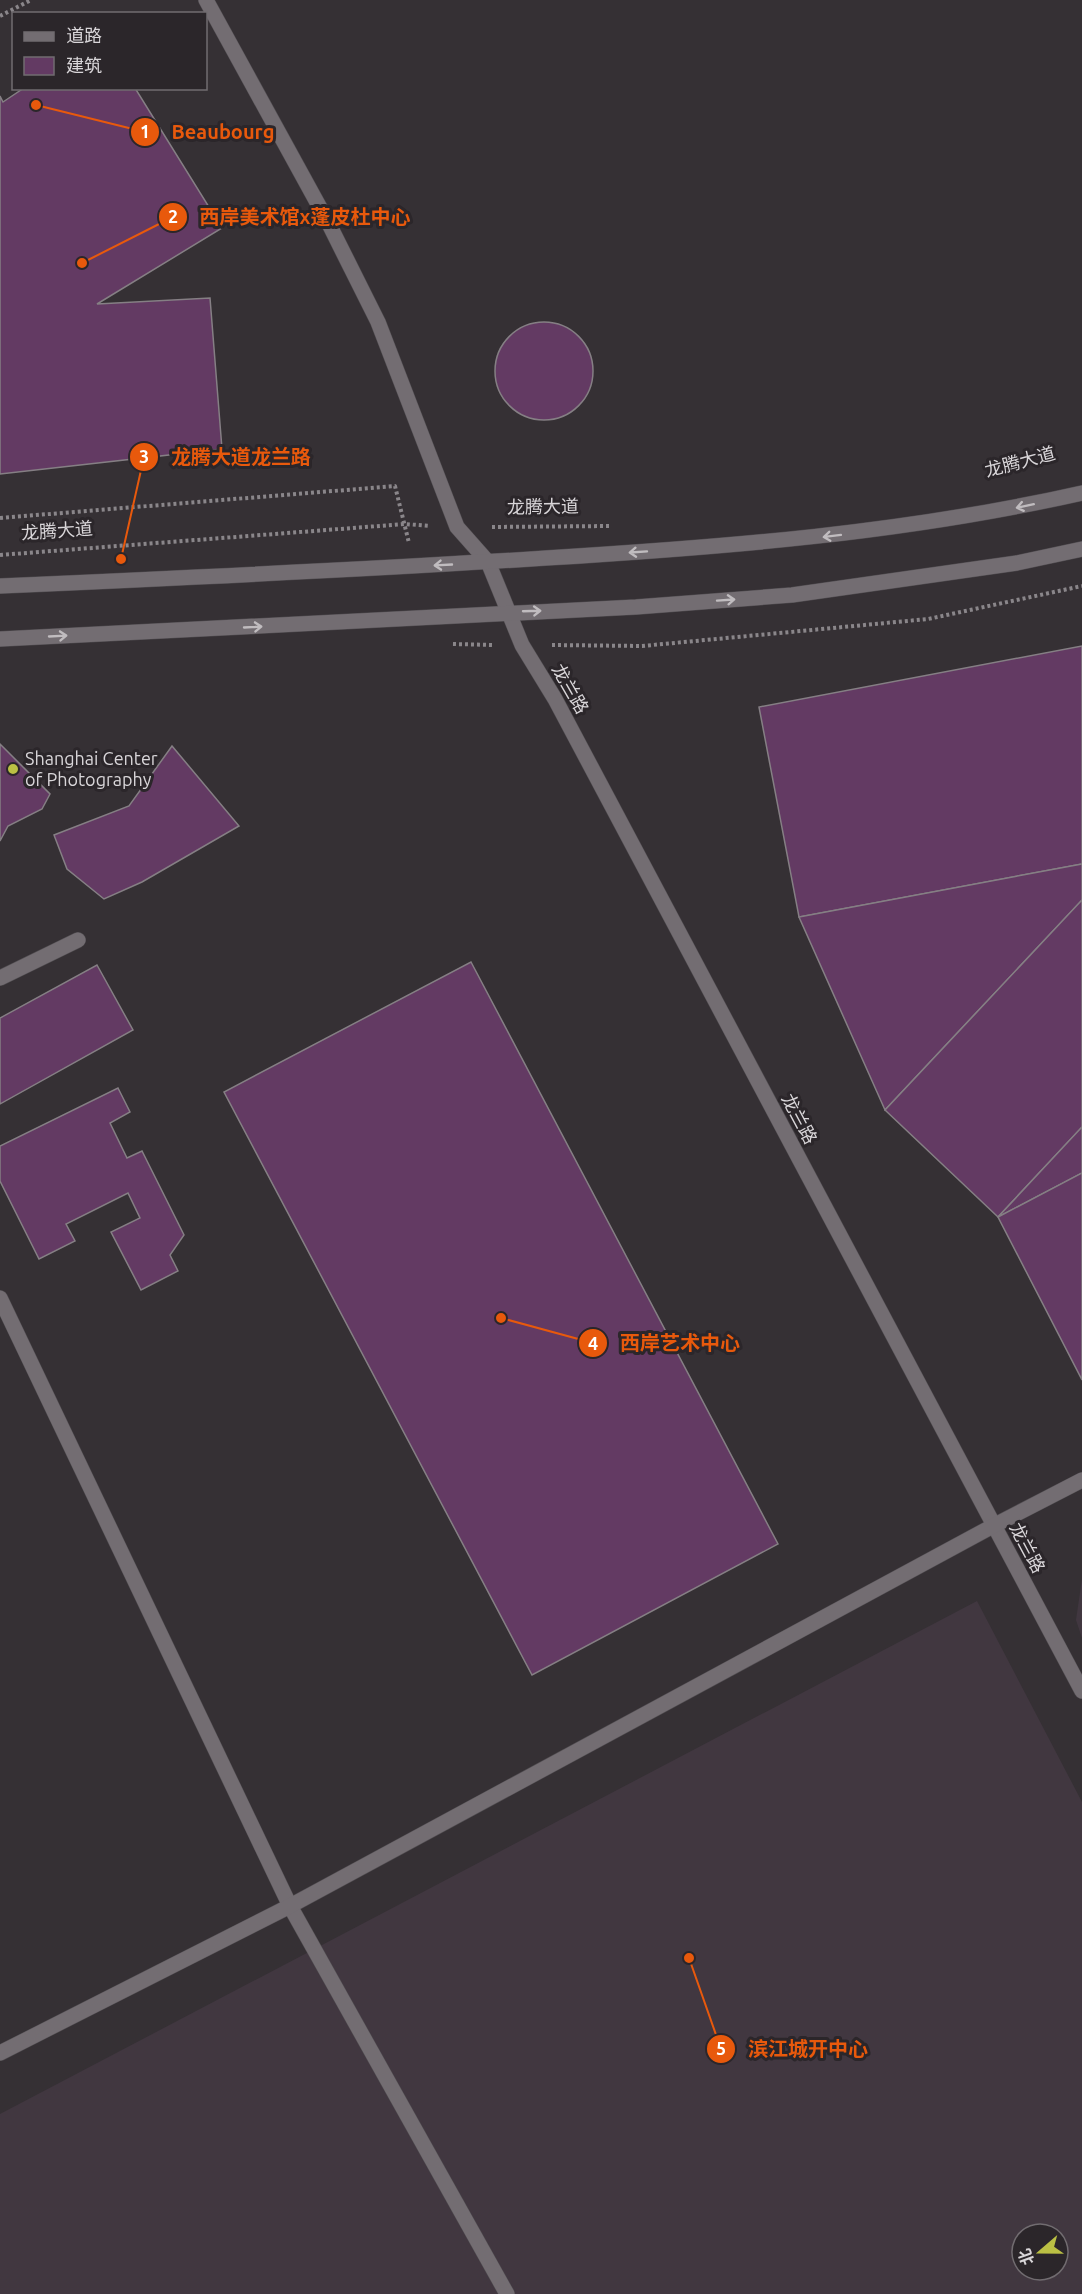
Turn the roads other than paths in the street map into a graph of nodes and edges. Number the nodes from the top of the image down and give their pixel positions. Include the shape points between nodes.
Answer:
1 (206, 0) edge
2 (1082, 494) edge
3 (1082, 549) edge
4 (488, 562) junction
5 (0, 586) edge
6 (507, 613) junction
7 (0, 639) edge
8 (78, 940) dead end
9 (0, 978) edge
10 (0, 1298) edge
11 (1082, 1480) edge
12 (993, 1526) junction
13 (1082, 1691) edge
14 (290, 1906) junction
15 (0, 2053) edge
16 (507, 2294) edge

1 - 4 street via 378,322 456,527
2 -> 4 street via 951,519 797,540
6 -> 3 street via 792,595 1017,563
4 -> 5 street
4 - 6 street, 龙兰路
7 -> 6 street
6 - 12 street, 龙兰路
8 - 9 street
10 - 14 street
11 - 12 street
12 - 13 street, 龙兰路
12 - 14 street
14 - 15 street
14 - 16 street

